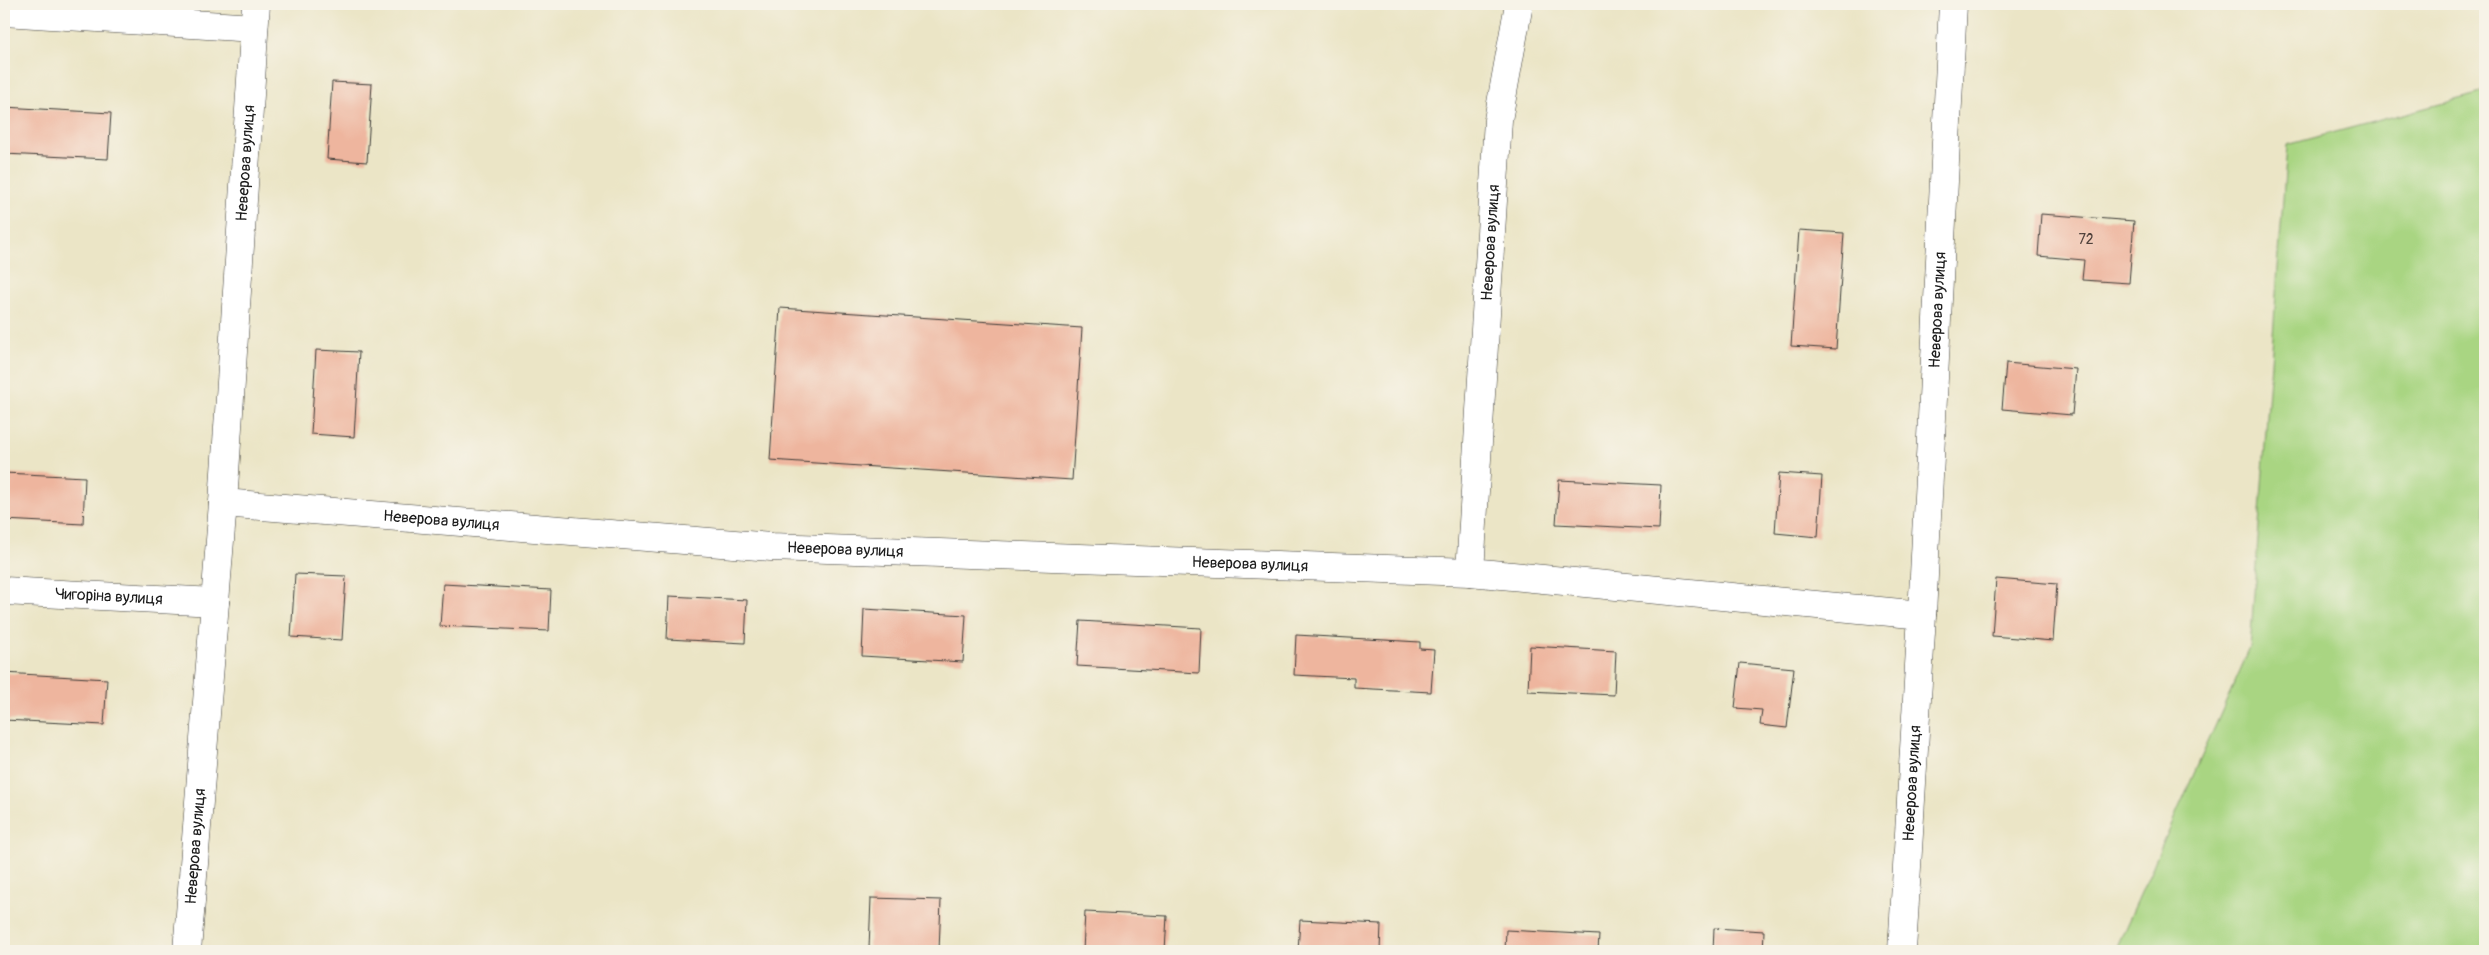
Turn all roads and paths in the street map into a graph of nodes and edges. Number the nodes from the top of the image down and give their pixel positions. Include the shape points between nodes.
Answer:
1 (1520, 4) edge
2 (1953, 4) edge
3 (4, 12) edge
4 (255, 16) edge
5 (223, 502) junction
6 (1470, 572) junction
7 (4, 591) edge
8 (214, 602) junction
9 (1922, 615) junction
10 (187, 951) edge
11 (1902, 951) edge

1 - 6 street, Неверова вулиця via 1498,120
2 - 9 street, Неверова вулиця
3 - 4 street
4 - 5 street, Неверова вулиця
5 - 6 street, Неверова вулиця via 771,547
5 - 8 street, Неверова вулиця
6 - 9 street, Неверова вулиця
7 - 8 street, Чигоріна вулиця
8 - 10 street, Неверова вулиця
9 - 11 street, Неверова вулиця

